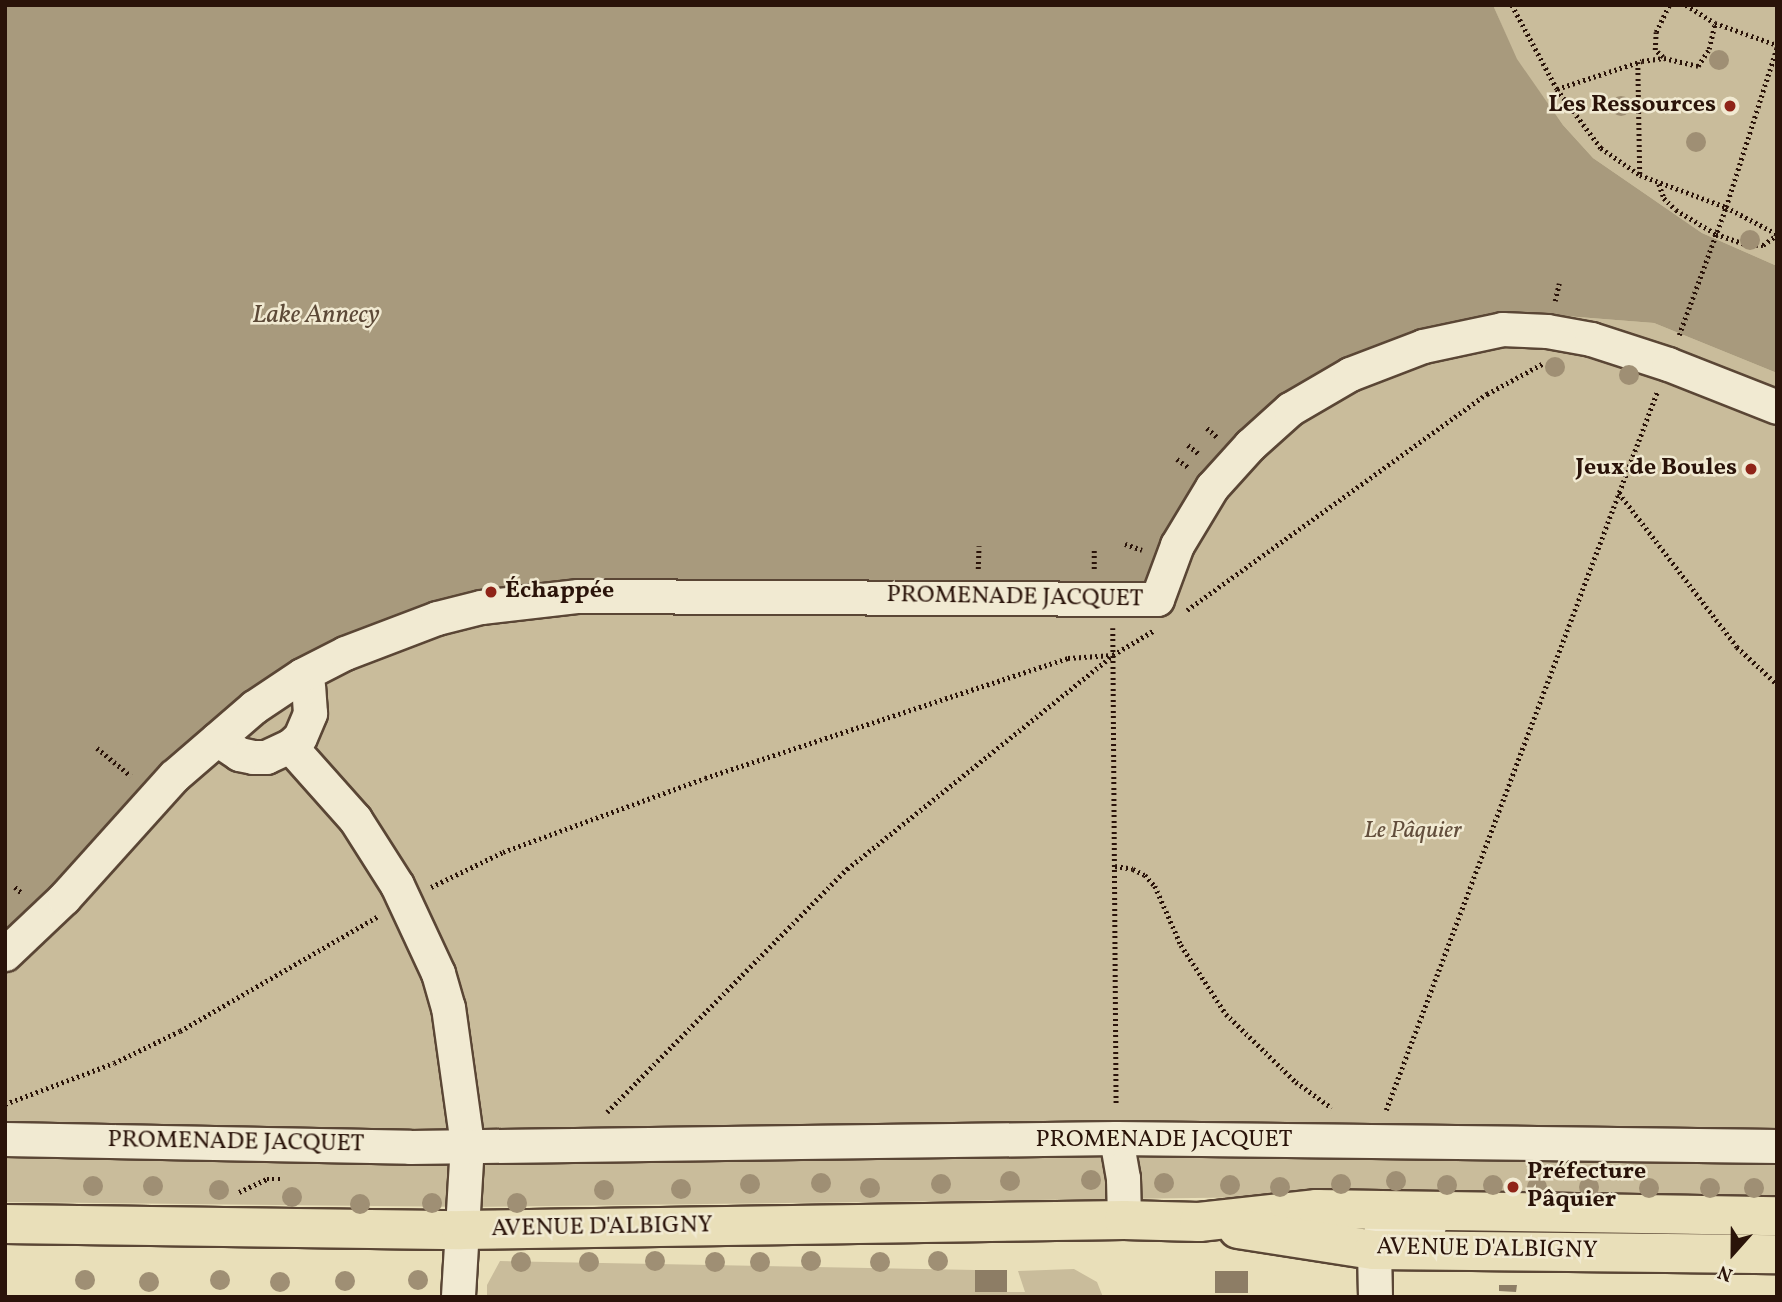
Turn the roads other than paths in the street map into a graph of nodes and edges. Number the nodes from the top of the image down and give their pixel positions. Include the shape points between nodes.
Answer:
1 (1777, 407) edge
2 (302, 675) junction
3 (218, 739) junction
4 (290, 746) junction
5 (5, 954) edge
6 (1116, 1138) junction
7 (5, 1139) edge
8 (467, 1144) junction
9 (1777, 1146) edge
10 (1544, 1213) junction
11 (1777, 1216) edge
12 (1124, 1220) junction
13 (1199, 1222) junction
14 (5, 1224) edge
15 (461, 1230) junction
16 (1374, 1250) junction
17 (1777, 1254) edge
18 (458, 1297) edge
19 (1375, 1297) edge

1 - 2 street, PROMENADE JACQUET via 1673,351 1569,334 1502,329 1423,346 1350,374 1290,409 1212,487 1177,545 1157,599 530,599 481,607 390,633
2 - 3 street, PROMENADE JACQUET via 254,707
2 - 4 street via 310,713 300,737
3 - 4 street via 239,754 253,757 266,757
3 - 5 street, PROMENADE JACQUET via 174,776 64,898
4 - 8 street via 355,819 405,901 438,973 448,1007
6 - 8 street, PROMENADE JACQUET
6 - 9 street, PROMENADE JACQUET
6 - 12 street
7 - 8 street, PROMENADE JACQUET via 410,1147
8 - 15 street
10 - 11 main road, AVENUE D'ALBIGNY
10 - 13 main road, AVENUE D'ALBIGNY via 1317,1209
10 - 16 street via 1388,1228 1377,1236
12 - 13 main road, AVENUE D'ALBIGNY
12 - 15 main road, AVENUE D'ALBIGNY
13 - 16 main road, AVENUE D'ALBIGNY
14 - 15 main road, AVENUE D'ALBIGNY
15 - 18 street
16 - 17 main road, AVENUE D'ALBIGNY
16 - 19 street

